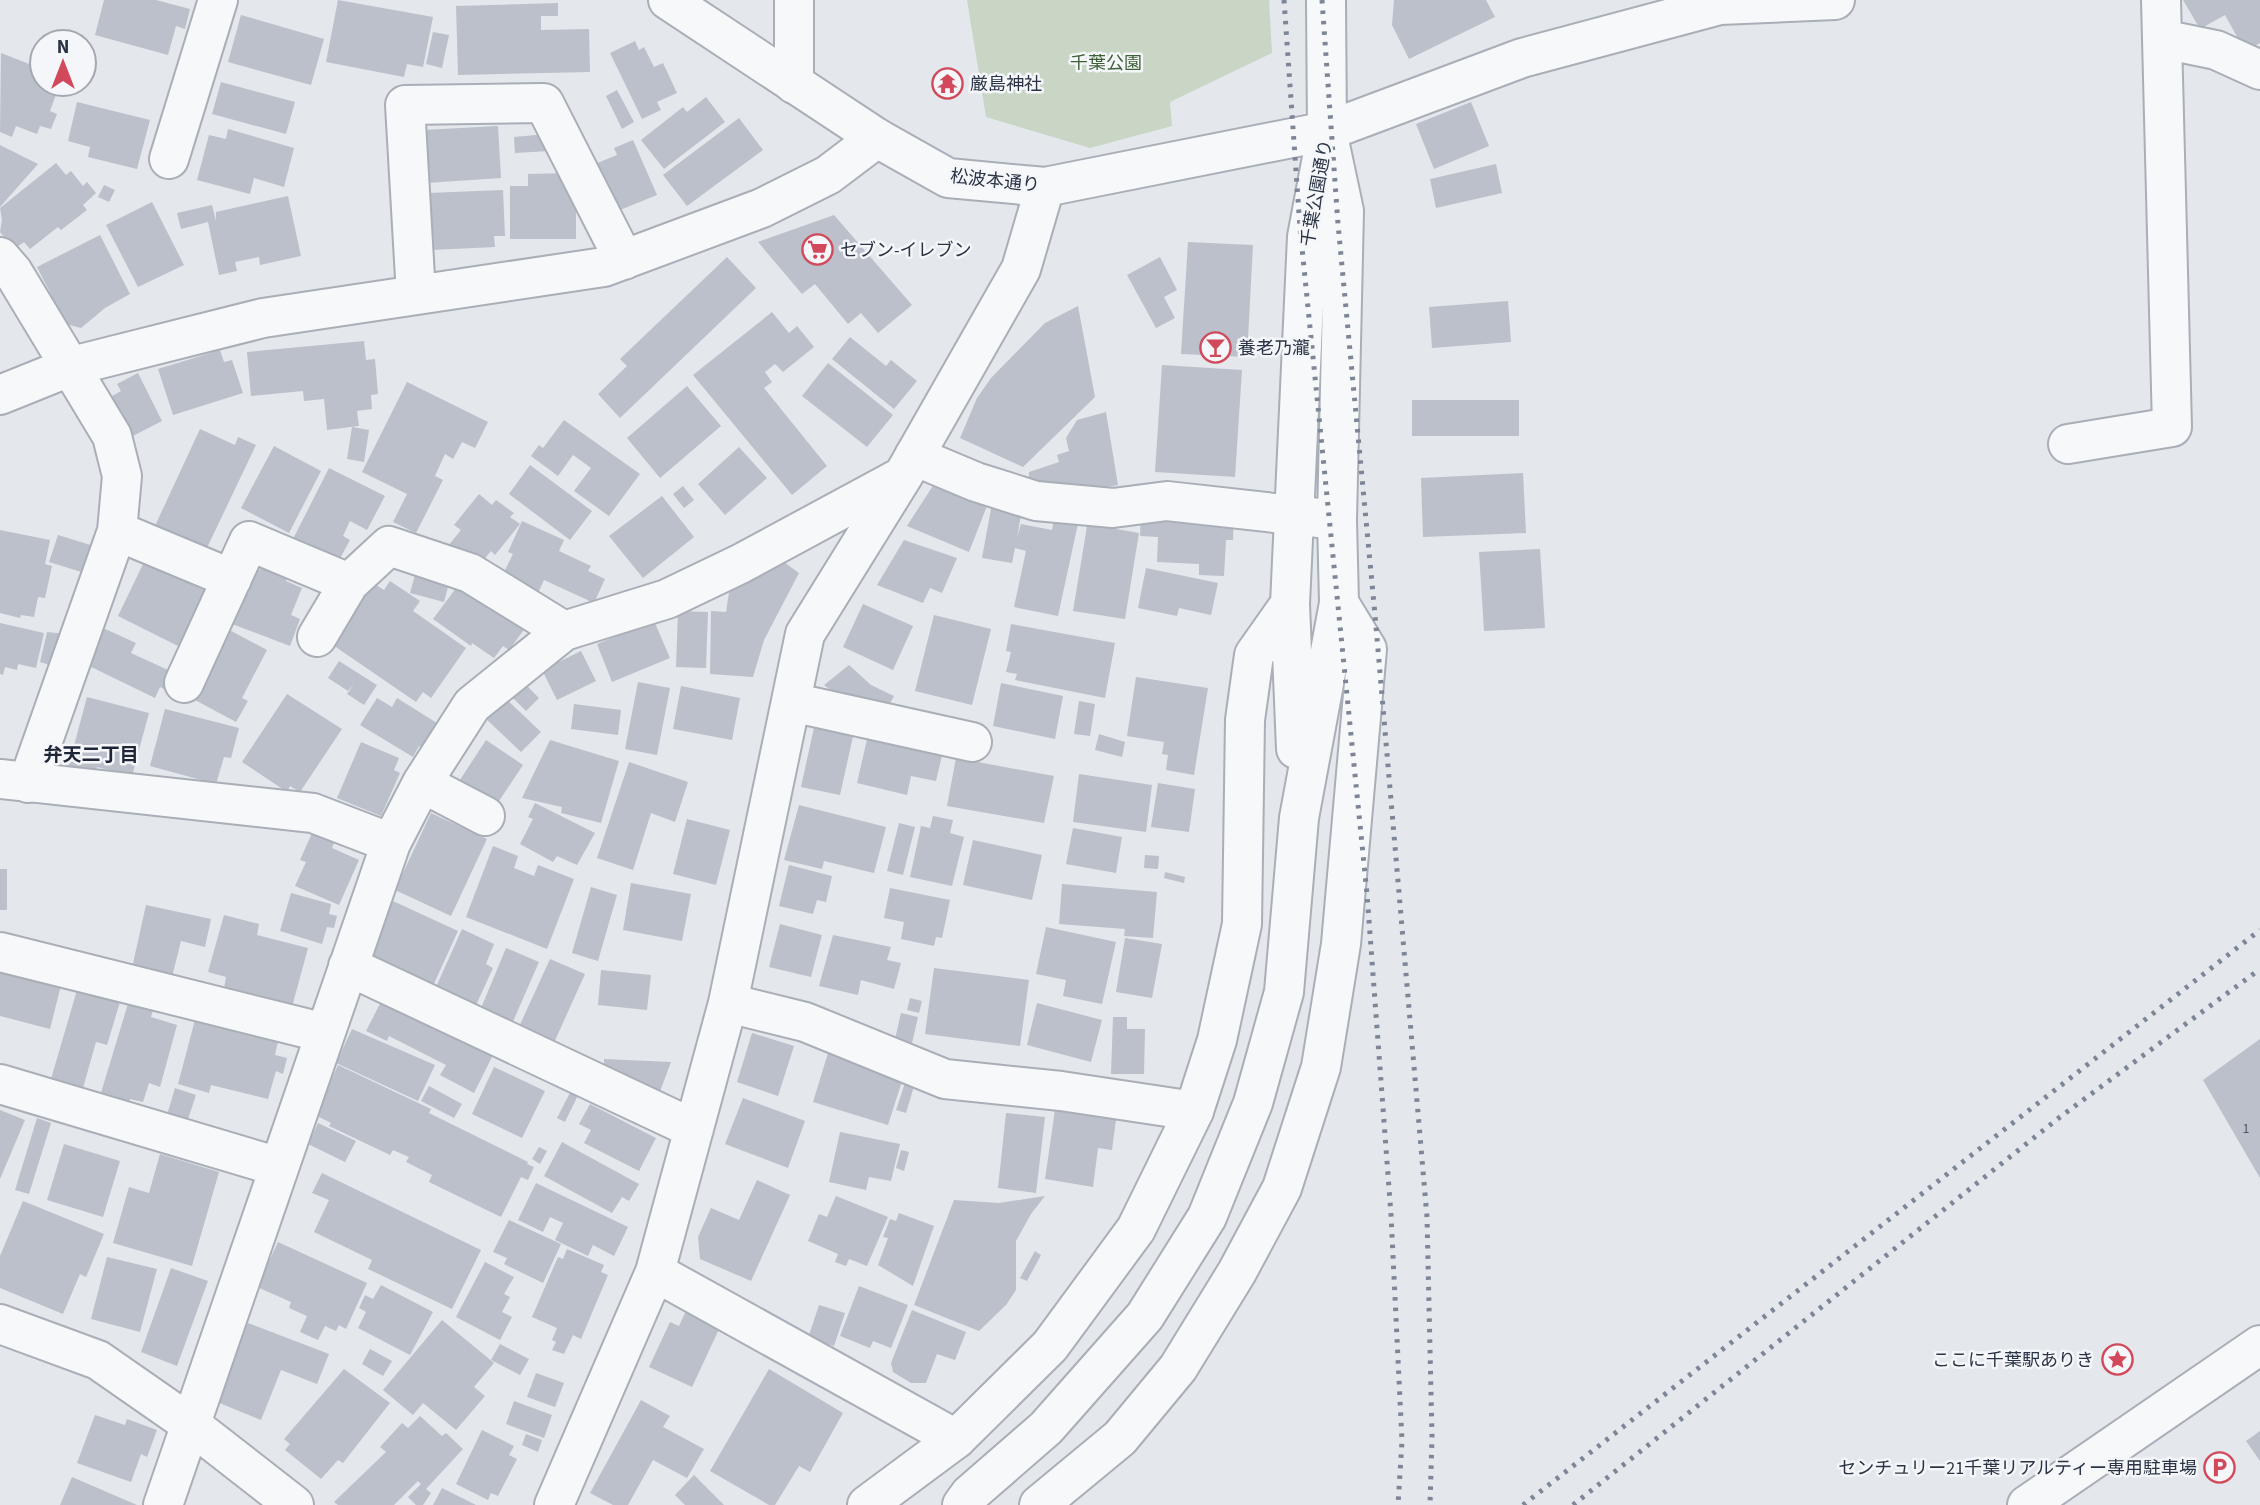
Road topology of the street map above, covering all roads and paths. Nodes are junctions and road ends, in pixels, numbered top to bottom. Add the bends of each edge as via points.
1 (218, 0) edge
2 (668, 0) edge
3 (794, 0) edge
4 (1326, 0) edge
5 (1835, 0) edge
6 (2161, 0) edge
7 (2162, 39) junction
8 (2260, 70) edge
9 (794, 84) junction
10 (1327, 131) junction
11 (877, 138) junction
12 (170, 159) dead end
13 (1045, 187) junction
14 (0, 257) edge
15 (624, 260) junction
16 (416, 295) junction
17 (72, 366) junction
18 (0, 395) edge
19 (2068, 444) dead end
20 (909, 466) junction
21 (1294, 516) junction
22 (1337, 520) junction
23 (117, 531) junction
24 (232, 579) junction
25 (349, 583) junction
26 (1339, 603) junction
27 (1290, 604) junction
28 (564, 631) junction
29 (317, 637) dead end
30 (184, 683) dead end
31 (791, 702) junction
32 (972, 742) dead end
33 (14, 781) edge
34 (422, 783) junction
35 (485, 816) dead end
36 (1299, 818) junction
37 (391, 843) junction
38 (0, 952) edge
39 (348, 966) junction
40 (728, 1003) junction
41 (325, 1033) junction
42 (0, 1084) edge
43 (1194, 1111) junction
44 (694, 1129) junction
45 (279, 1167) junction
46 (655, 1272) junction
47 (0, 1326) edge
48 (2260, 1345) edge
49 (190, 1424) junction
50 (956, 1439) junction
51 (163, 1505) edge
52 (294, 1505) edge
53 (554, 1505) edge
54 (867, 1505) edge
55 (962, 1505) edge
56 (1039, 1505) edge
57 (2027, 1505) edge

1 - 12 street
2 - 9 street, 松波本通り
3 - 9 street
4 - 10 street
5 - 10 street, 松波本通り via 1720,5 1522,58
6 - 7 street
7 - 8 street via 2216,50
7 - 19 street via 2172,427
9 - 11 street, 松波本通り
10 - 13 street, 松波本通り
10 - 21 street, 千葉公園通り via 1307,237
10 - 22 street, 千葉公園通り via 1344,211
11 - 13 street, 松波本通り via 948,178
11 - 15 street via 828,175 762,208
13 - 20 street via 1021,269
14 - 17 street
15 - 16 street via 604,267
15 - 16 street via 544,103 405,105
16 - 17 street via 263,318
17 - 18 street
17 - 23 street via 112,436 122,475
20 - 21 street via 1036,501 1112,508 1167,501
20 - 28 street via 751,557 667,599
20 - 31 street via 805,634
21 - 22 street
21 - 27 street, 千葉公園通り
22 - 26 street, 千葉公園通り
23 - 24 street
23 - 33 street
24 - 25 street via 249,541
24 - 30 street
25 - 28 street via 389,545 470,573
25 - 29 street
26 - 36 street, 千葉公園通り
26 - 56 street via 1367,649 1341,944 1321,1067 1282,1188 1178,1368 1120,1438
27 - 36 street, 千葉公園通り
27 - 43 street via 1254,655 1245,720 1242,924 1217,1040
28 - 34 street via 472,705
31 - 32 street
31 - 40 street
33 - 37 street via 313,813
34 - 35 street
34 - 37 street
36 - 55 street via 1284,992 1253,1103 1207,1217 1145,1316 1046,1428
37 - 39 street
38 - 41 street
39 - 41 street
39 - 44 street
40 - 43 street via 805,1022 945,1079
40 - 44 street
41 - 45 street
42 - 45 street
43 - 50 street via 1136,1229 1050,1346
44 - 46 street
45 - 49 street
46 - 50 street
46 - 53 street
47 - 49 street via 98,1360
48 - 57 street
49 - 51 street
49 - 52 street
50 - 54 street

